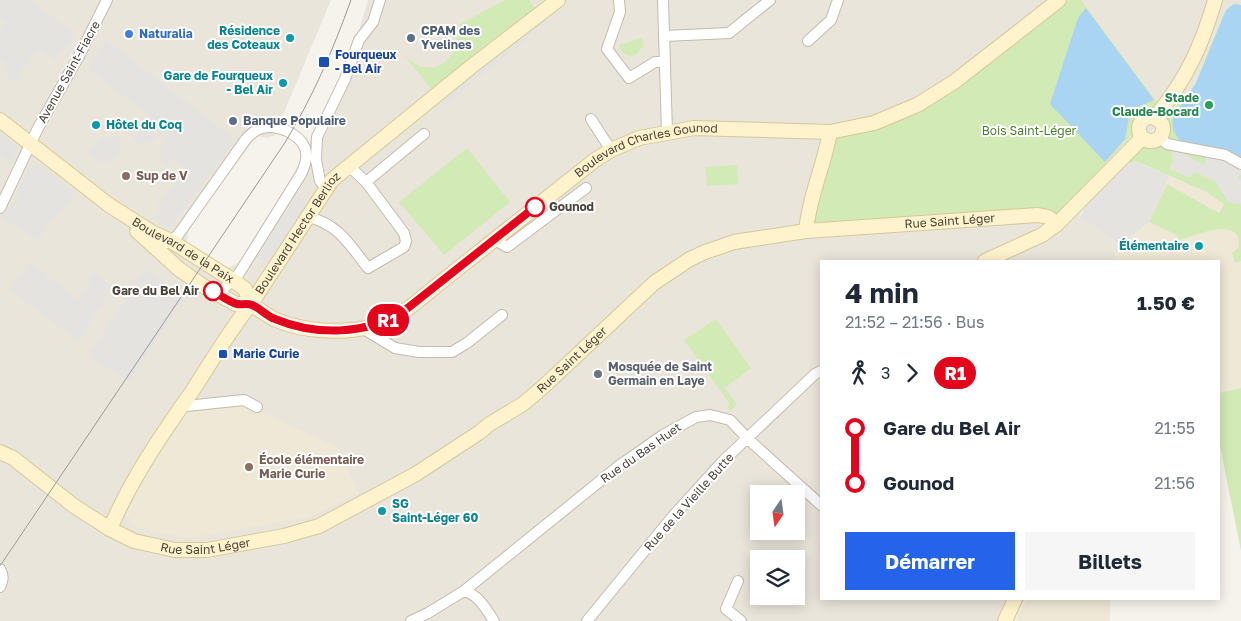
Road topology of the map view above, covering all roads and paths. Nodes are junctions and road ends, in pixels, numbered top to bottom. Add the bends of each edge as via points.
1 (107, 0) edge
2 (380, 0) edge
3 (558, 0) edge
4 (618, 0) edge
5 (663, 0) edge
6 (770, 0) edge
7 (838, 0) edge
8 (1059, 0) edge
9 (1215, 0) edge
10 (664, 36) junction
11 (808, 41) dead end
12 (665, 62) junction
13 (591, 119) dead end
14 (1156, 119) junction
15 (0, 120) edge
16 (667, 132) junction
17 (830, 132) junction
18 (424, 134) dead end
19 (1142, 138) junction
20 (1163, 141) junction
21 (30, 144) junction
22 (612, 150) junction
23 (1241, 164) edge
24 (349, 166) junction
25 (366, 182) junction
26 (586, 188) dead end
27 (327, 189) junction
28 (110, 205) junction
29 (0, 208) edge
30 (308, 217) junction
31 (1057, 224) junction
32 (806, 231) junction
33 (495, 240) junction
34 (171, 241) junction
35 (157, 248) junction
36 (987, 260) edge
37 (234, 281) junction
38 (218, 294) junction
39 (251, 304) junction
40 (502, 315) dead end
41 (362, 328) junction
42 (820, 372) edge
43 (183, 404) junction
44 (257, 407) dead end
45 (748, 439) junction
46 (0, 452) edge
47 (820, 504) edge
48 (110, 529) junction
49 (0, 570) edge
50 (738, 581) dead end
51 (0, 587) edge
52 (464, 591) junction
53 (1014, 600) edge
54 (411, 621) edge
55 (494, 621) edge
56 (587, 621) edge
57 (741, 621) edge
58 (1004, 621) edge

1 - 21 street, Avenue Saint-Fiacre via 80,56
2 - 27 street via 375,18 360,40 317,137 316,160 320,180
3 - 24 street, Boulevard Hector Berlioz
4 - 12 street via 620,12 607,49 629,78 654,62
5 - 10 street
6 - 10 street via 728,34
7 - 11 street via 830,20
8 - 17 street, Boulevard Charles Gounod via 954,82 917,105 874,123
9 - 14 street via 1205,32 1184,78
10 - 12 street
12 - 16 street
13 - 22 street
14 - 19 street via 1149,117 1140,124
14 - 20 street via 1162,127
15 - 21 street, Boulevard de la Paix
16 - 17 street, Boulevard Charles Gounod via 694,128
16 - 22 street, Boulevard Charles Gounod via 639,138
17 - 32 street
18 - 25 street
19 - 20 street
19 - 31 street
20 - 23 street via 1224,155
21 - 28 street, Boulevard de la Paix
21 - 29 street, Avenue Saint-Fiacre
22 - 33 street, Boulevard Charles Gounod
24 - 25 street
24 - 27 street, Boulevard Hector Berlioz via 332,180
25 - 30 street via 404,233 404,247 368,268 338,230
26 - 33 street via 507,247
27 - 30 street, Boulevard Hector Berlioz
28 - 34 street, Boulevard de la Paix
28 - 35 street, Boulevard de la Paix
30 - 39 street, Boulevard Hector Berlioz
31 - 32 street, Rue Saint Léger via 1048,216 1038,216
31 - 36 street via 1042,235
32 - 48 street, Rue Saint Léger via 734,242 690,258 654,283 523,404 416,474 320,526 207,550 175,550 134,541
33 - 41 street, Boulevard Charles Gounod via 404,311 389,320
34 - 35 street
34 - 37 street, Boulevard de la Paix
34 - 37 street via 254,131 272,126 294,136 305,148 305,165
35 - 38 street, Boulevard de la Paix via 179,269
37 - 38 street
37 - 39 street, Boulevard de la Paix via 245,289
38 - 39 street, Boulevard de la Paix via 236,304
39 - 41 street, Boulevard Charles Gounod via 272,318 295,325 326,330
39 - 43 street, Boulevard Hector Berlioz
40 - 41 street via 452,352 395,348
42 - 45 street, Rue de la Vieille Butte
43 - 44 street via 244,400
43 - 48 street, Boulevard Hector Berlioz via 126,495
45 - 47 street, Rue du Bas Huet
45 - 52 street, Rue du Bas Huet via 730,420 720,416 688,420 620,465
45 - 56 street, Rue de la Vieille Butte via 722,462 674,516
46 - 48 street, Rue Saint Léger via 13,458 74,506
49 - 51 street via 3,581
50 - 57 street via 726,609
52 - 54 street, Rue du Bas Huet
52 - 55 street via 478,599
53 - 58 street

